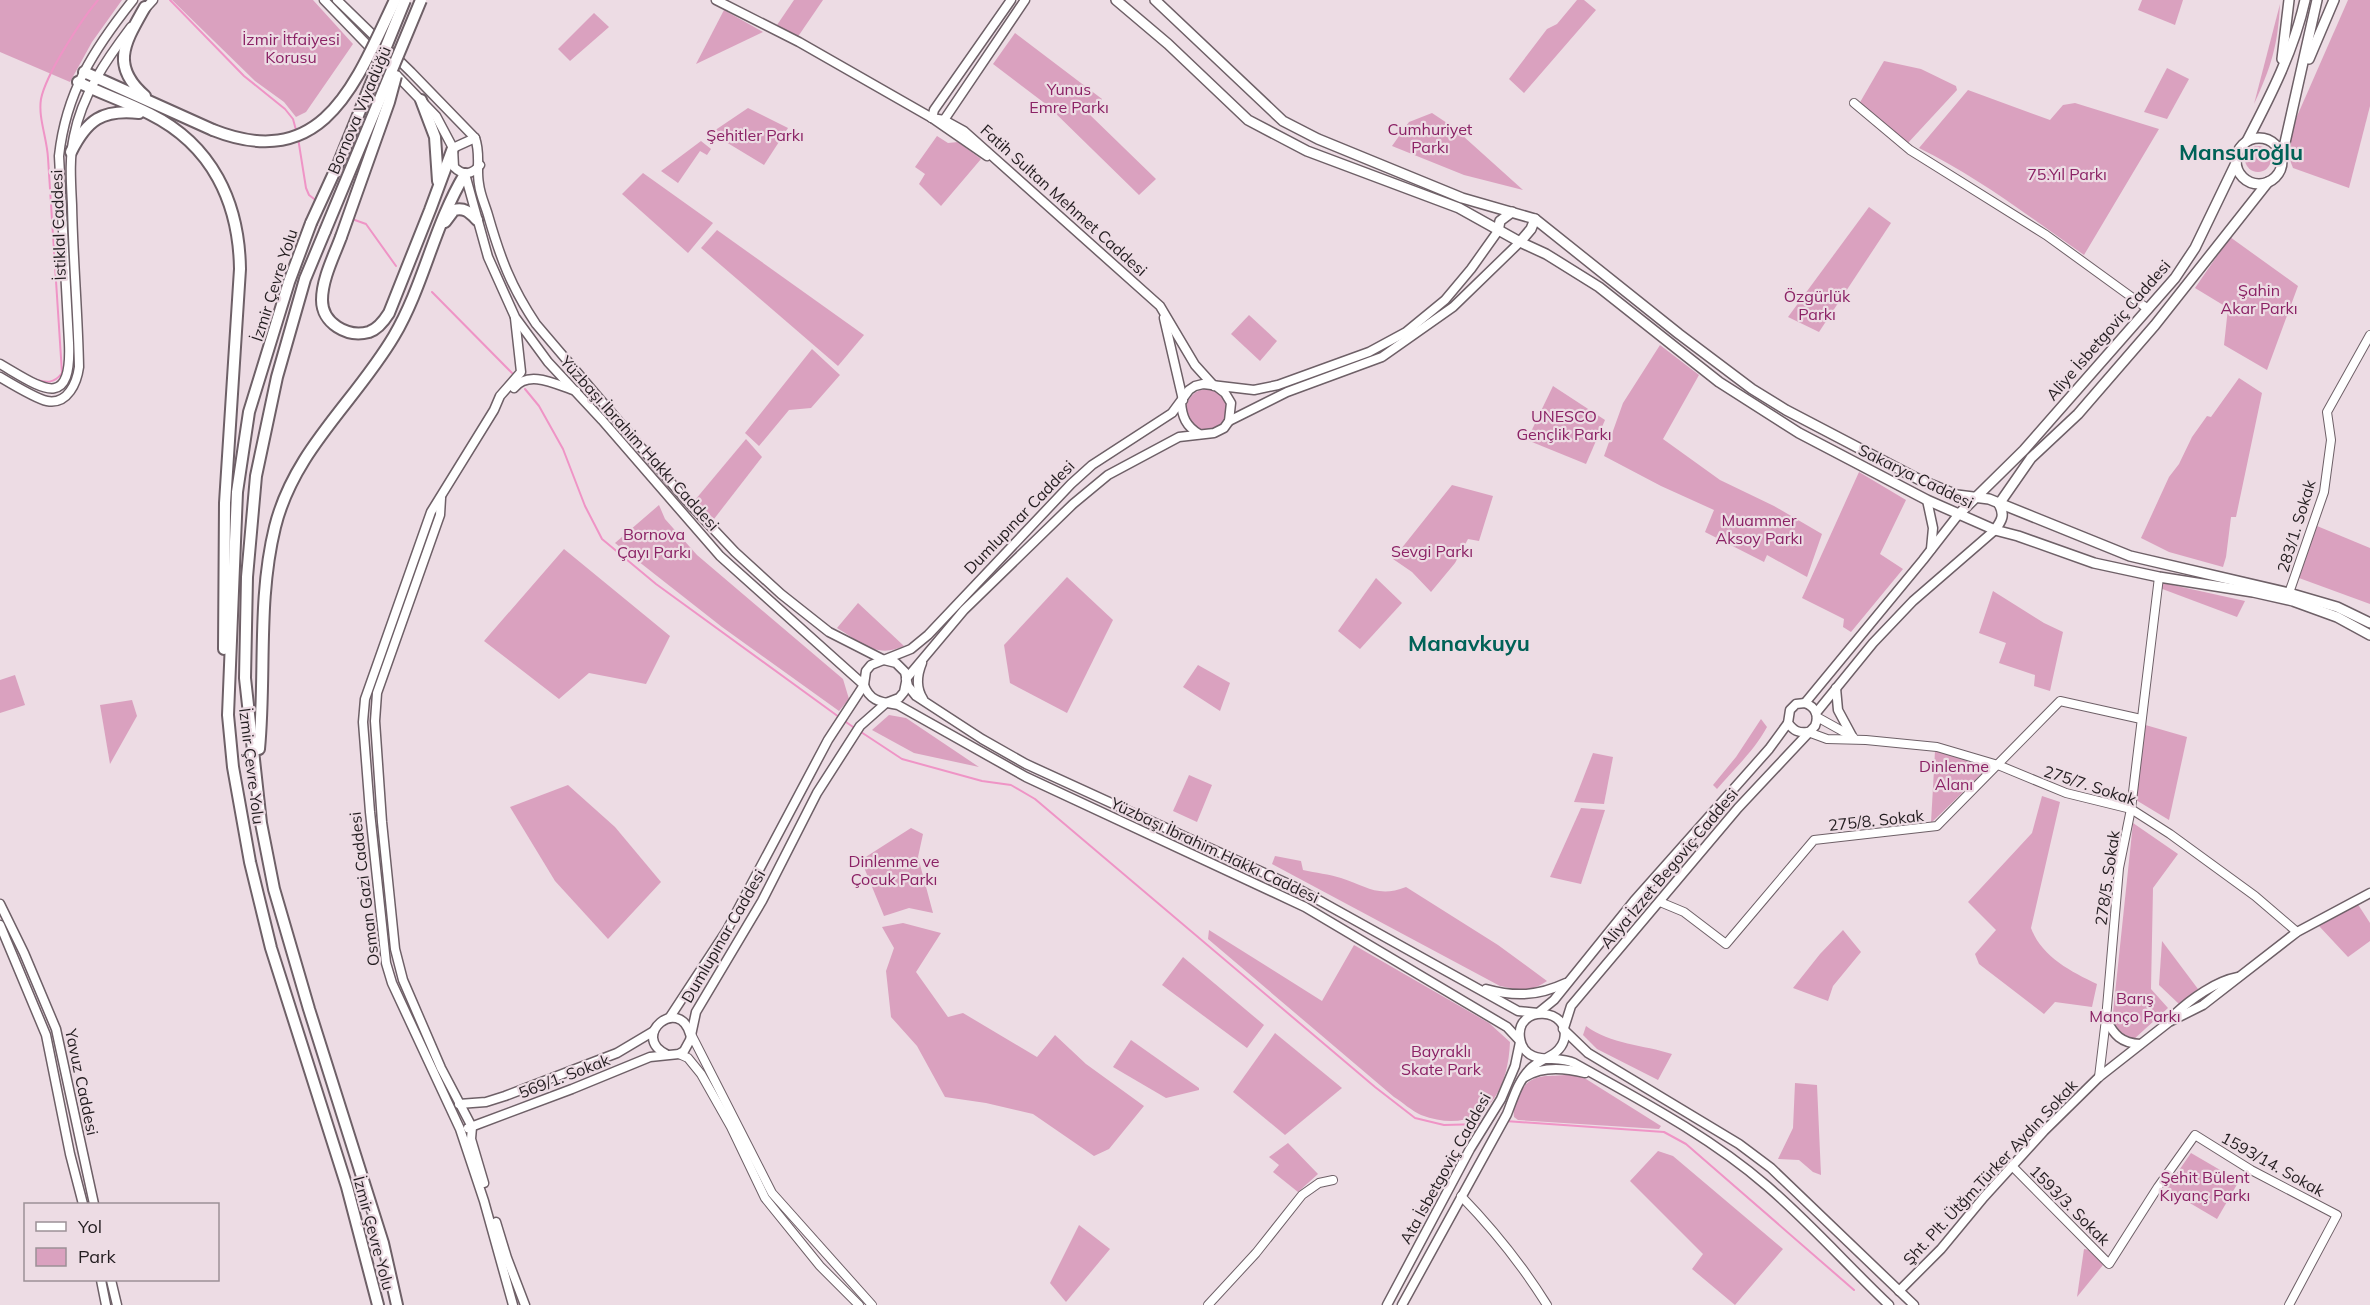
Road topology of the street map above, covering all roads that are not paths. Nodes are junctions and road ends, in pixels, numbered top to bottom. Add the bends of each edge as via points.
1 (133, 0) edge
2 (324, 0) edge
3 (336, 0) edge
4 (395, 0) edge
5 (405, 0) edge
6 (421, 0) edge
7 (716, 0) edge
8 (1011, 0) edge
9 (1025, 0) edge
10 (1116, 0) edge
11 (1155, 0) edge
12 (2289, 0) edge
13 (2305, 0) edge
14 (2317, 0) edge
15 (2334, 0) edge
16 (149, 4) edge
17 (403, 45) junction
18 (2280, 76) junction
19 (81, 77) junction
20 (2301, 78) junction
21 (93, 83) junction
22 (421, 100) junction
23 (152, 102) junction
24 (1854, 103) dead end
25 (151, 114) junction
26 (932, 118) junction
27 (944, 120) junction
28 (475, 138) junction
29 (2247, 141) junction
30 (453, 148) junction
31 (71, 152) junction
32 (2282, 156) junction
33 (998, 161) junction
34 (2236, 163) junction
35 (480, 165) junction
36 (465, 174) junction
37 (2268, 182) junction
38 (439, 188) junction
39 (1512, 212) junction
40 (1535, 219) junction
41 (477, 220) junction
42 (310, 223) joint
43 (325, 231) joint
44 (1498, 231) junction
45 (434, 240) junction
46 (1520, 242) junction
47 (1161, 308) junction
48 (2148, 309) junction
49 (514, 317) junction
50 (2370, 335) edge
51 (0, 364) edge
52 (0, 377) edge
53 (1215, 386) junction
54 (577, 392) junction
55 (1182, 401) junction
56 (494, 410) junction
57 (1229, 421) junction
58 (1199, 434) junction
59 (441, 497) junction
60 (1975, 498) junction
61 (1927, 500) junction
62 (1999, 504) junction
63 (1958, 514) junction
64 (1995, 530) junction
65 (1931, 550) junction
66 (2159, 577) junction
67 (2289, 592) junction
68 (2370, 623) edge
69 (2370, 635) edge
70 (925, 654) junction
71 (884, 660) junction
72 (906, 678) junction
73 (864, 685) junction
74 (1836, 688) junction
75 (924, 700) junction
76 (886, 703) junction
77 (1805, 703) junction
78 (911, 713) junction
79 (228, 715) junction
80 (1817, 715) junction
81 (2141, 719) junction
82 (1788, 723) junction
83 (860, 726) junction
84 (1808, 732) junction
85 (1854, 738) junction
86 (1998, 765) junction
87 (256, 770) junction
88 (2131, 809) junction
89 (2370, 893) edge
90 (1660, 902) junction
91 (0, 904) edge
92 (0, 925) edge
93 (2297, 932) junction
94 (1569, 982) junction
95 (1475, 986) junction
96 (1538, 1013) junction
97 (670, 1017) junction
98 (2106, 1019) junction
99 (1563, 1029) junction
100 (654, 1031) junction
101 (690, 1034) junction
102 (1520, 1041) junction
103 (2141, 1044) junction
104 (666, 1054) junction
105 (679, 1054) junction
106 (1546, 1058) junction
107 (1598, 1076) junction
108 (2099, 1077) junction
109 (1522, 1080) junction
110 (462, 1104) junction
111 (449, 1108) junction
112 (472, 1127) junction
113 (460, 1129) junction
114 (2012, 1166) junction
115 (1333, 1180) dead end
116 (1461, 1196) junction
117 (83, 1203) edge
118 (94, 1203) edge
119 (2109, 1264) joint
120 (101, 1281) edge
121 (111, 1281) edge
122 (1899, 1291) junction
123 (106, 1305) edge
124 (117, 1305) edge
125 (378, 1305) edge
126 (397, 1305) edge
127 (513, 1305) edge
128 (527, 1305) edge
129 (859, 1305) edge
130 (872, 1305) edge
131 (1208, 1305) edge
132 (1387, 1305) edge
133 (1402, 1305) edge
134 (1547, 1305) edge
135 (1889, 1305) edge
136 (1914, 1305) edge
137 (2289, 1305) edge

1 - 19 main road, İstiklal Caddesi via 105,36
2 - 22 main road
3 - 28 main road
4 - 23 highway, bridge via 336,110 326,120 293,137 247,141
5 - 42 highway, Bornova Viyadüğü, bridge
6 - 17 highway, Bornova Viyadüğü, bridge
7 - 26 main road
8 - 26 main road
9 - 27 main road
10 - 44 main road, Sakarya Caddesi via 1248,120 1307,151 1459,208
11 - 39 main road via 1262,103 1299,131 1462,198
12 - 18 main road
13 - 18 main road
14 - 20 main road
15 - 20 main road
16 - 21 main road, İstiklal Caddesi via 112,51
16 - 23 highway via 128,37 124,67 133,84
17 - 38 highway, bridge via 389,102 323,290 325,313 333,324 346,332 370,332 382,323
17 - 43 highway, Bornova Viyadüğü, bridge
18 - 29 main road
19 - 21 highway
19 - 51 main road, İstiklal Caddesi via 66,114 59,156 68,378 57,388 48,389
20 - 32 main road
21 - 23 highway
21 - 25 highway
21 - 31 main road, İstiklal Caddesi
22 - 30 main road via 436,116
22 - 38 highway via 435,137
24 - 48 street via 1910,150 2046,235
25 - 31 highway via 123,111 99,117 84,129
25 - 79 highway via 186,137 209,164 234,212 240,241 225,513
26 - 27 main road
26 - 33 main road
27 - 33 main road, Fatih Sultan Mehmet Caddesi via 964,131
28 - 30 main road
28 - 35 main road
29 - 32 main road via 2266,138
29 - 34 main road via 2238,151
30 - 36 main road via 454,167
30 - 38 highway
31 - 52 main road, İstiklal Caddesi via 77,381 62,398 48,402
32 - 37 main road via 2279,172
33 - 47 main road, Fatih Sultan Mehmet Caddesi
34 - 37 main road via 2246,180
34 - 48 main road, Aliye İsbetgoviç Caddesi via 2195,248
35 - 36 main road
35 - 71 main road, Yüzbaşı İbrahim Hakkı Caddesi via 478,183 507,274 536,324 735,552 829,632
36 - 41 main road, Yüzbaşı İbrahim Hakkı Caddesi
36 - 45 highway
37 - 62 main road, Aliye İsbetgoviç Caddesi via 2155,326 2078,414 2031,459
39 - 40 main road
39 - 44 main road via 1500,221
40 - 46 main road
40 - 60 main road, Sakarya Caddesi via 1752,389 1918,479
41 - 45 highway via 466,210 454,210
41 - 49 main road, Yüzbaşı İbrahim Hakkı Caddesi
42 - 79 highway, İzmir Çevre Yolu via 249,412 237,492
43 - 87 highway, İzmir Çevre Yolu via 305,279 277,377 256,476 247,577 245,678
44 - 46 main road, Sakarya Caddesi
44 - 53 main road via 1444,300 1406,332 1369,352 1278,385 1254,390
45 - 87 highway via 395,334 316,440 282,502 266,574
46 - 57 main road via 1453,307 1382,357 1287,392
46 - 61 main road, Sakarya Caddesi via 1599,287 1719,382 1799,433
47 - 53 main road, Fatih Sultan Mehmet Caddesi via 1195,365
47 - 55 main road
48 - 60 main road, Aliye İsbetgoviç Caddesi via 2024,450
49 - 54 main road, Yüzbaşı İbrahim Hakkı Caddesi
49 - 56 main road, Osman Gazi Caddesi via 521,372 500,396
50 - 67 street, 283/1. Sokak via 2326,412 2331,440 2324,492
53 - 55 main road via 1196,386
53 - 57 main road via 1231,403
54 - 56 main road, Osman Gazi Caddesi via 525,379
54 - 73 main road, Yüzbaşı İbrahim Hakkı Caddesi via 720,556
55 - 58 main road via 1184,420
55 - 71 main road, Dumlupınar Caddesi via 1172,413 1092,465 1046,508 928,636
56 - 59 main road, Osman Gazi Caddesi
57 - 58 main road via 1214,433
58 - 70 main road, Dumlupınar Caddesi via 1179,437 1108,475 964,610
59 - 110 main road, Osman Gazi Caddesi via 440,515 377,693 375,721 395,950 403,980 441,1068
59 - 111 main road, Osman Gazi Caddesi via 431,512 365,699 363,722 386,963
60 - 62 main road, Sakarya Caddesi
60 - 63 main road, Aliye İsbetgoviç Caddesi
61 - 63 main road, Sakarya Caddesi
61 - 65 main road via 1933,528
62 - 64 main road via 2002,519
62 - 67 main road, Sakarya Caddesi via 2130,555
63 - 64 main road, Sakarya Caddesi
63 - 65 main road, Aliya İzzet Begoviç Caddesi
64 - 66 main road, Sakarya Caddesi via 2094,563
64 - 74 main road, Aliya İzzet Begoviç Caddesi via 1918,595
65 - 77 main road, Aliya İzzet Begoviç Caddesi
66 - 69 main road, Sakarya Caddesi via 2293,601 2337,617
66 - 81 street, 278/5. Sokak
67 - 68 main road, Sakarya Caddesi via 2337,607
70 - 72 main road, Dumlupınar Caddesi
70 - 75 main road, Dumlupınar Caddesi via 918,678
71 - 72 main road, Yüzbaşı İbrahim Hakkı Caddesi via 896,663
71 - 73 main road via 866,671
72 - 75 main road, Yüzbaşı İbrahim Hakkı Caddesi via 912,691
72 - 76 main road via 904,692
73 - 76 main road, Yüzbaşı İbrahim Hakkı Caddesi via 874,700
73 - 97 main road, Dumlupınar Caddesi via 832,733 727,930
74 - 80 main road, Aliya İzzet Begoviç Caddesi
74 - 85 main road via 1838,710
75 - 95 main road, Yüzbaşı İbrahim Hakkı Caddesi via 1026,764 1295,887
76 - 78 main road, Yüzbaşı İbrahim Hakkı Caddesi
76 - 83 main road, Dumlupınar Caddesi
77 - 80 main road
77 - 82 main road, Aliya İzzet Begoviç Caddesi via 1792,707
78 - 83 main road, Dumlupınar Caddesi via 886,709
78 - 102 main road, Yüzbaşı İbrahim Hakkı Caddesi via 1026,777 1305,907 1507,1027
79 - 125 highway, İzmir Çevre Yolu via 250,862 269,938 347,1187
80 - 84 main road, Aliya İzzet Begoviç Caddesi via 1815,726
80 - 85 street
81 - 86 street, 275/8. Sokak via 2060,701
81 - 88 street, 278/5. Sokak
82 - 84 main road via 1793,729
82 - 94 main road, Aliya İzzet Begoviç Caddesi
83 - 101 main road, Dumlupınar Caddesi via 817,793 762,901 696,1012
84 - 85 street, 275/7. Sokak via 1827,739
84 - 90 main road, Aliya İzzet Begoviç Caddesi
85 - 86 street, 275/7. Sokak via 1937,747
86 - 88 street, 275/7. Sokak via 2066,793
86 - 90 street, 275/8. Sokak via 1937,826 1814,840 1726,944 1684,912
87 - 126 highway, İzmir Çevre Yolu via 261,823 280,912 383,1242
88 - 93 street, 275/7. Sokak via 2255,896
88 - 98 street, 278/5. Sokak via 2119,868
89 - 93 main road
90 - 99 main road, Aliya İzzet Begoviç Caddesi via 1571,1006
91 - 118 main road, Yavuz Caddesi via 57,1031
92 - 117 main road, Yavuz Caddesi via 46,1035
93 - 103 main road, Şht. Plt. Ütğm.Türker Aydın Sokak via 2242,976 2227,979 2203,993
94 - 95 main road via 1526,995
94 - 96 main road, Aliya İzzet Begoviç Caddesi
95 - 96 main road, Yüzbaşı İbrahim Hakkı Caddesi via 1518,1011
96 - 99 main road via 1556,1018
96 - 102 main road via 1525,1020
97 - 100 main road
97 - 101 main road via 681,1020
98 - 103 main road via 2123,1042
98 - 108 street, 278/5. Sokak
99 - 106 main road via 1563,1044
99 - 122 main road via 1588,1053 1739,1144 1771,1168
100 - 104 main road via 657,1047
100 - 110 main road, 569/1. Sokak via 617,1053 505,1096
101 - 105 main road via 688,1046
101 - 130 street via 772,1193
102 - 106 main road via 1533,1056
102 - 132 main road, Ata İsbetgoviç Caddesi via 1515,1066 1501,1099
103 - 108 main road, Şht. Plt. Ütğm.Türker Aydın Sokak
104 - 105 main road
104 - 112 main road, 569/1. Sokak
105 - 129 street via 701,1074 765,1198 820,1266
106 - 107 main road via 1567,1060
106 - 109 main road, Ata İsbetgoviç Caddesi
107 - 109 main road via 1563,1069 1533,1073
107 - 135 main road via 1727,1155 1767,1186
108 - 114 main road, Şht. Plt. Ütğm.Türker Aydın Sokak
109 - 116 main road, Ata İsbetgoviç Caddesi
110 - 111 main road, 569/1. Sokak
110 - 112 main road, Osman Gazi Caddesi
111 - 113 main road, Osman Gazi Caddesi
112 - 113 main road, 569/1. Sokak
112 - 128 main road, Osman Gazi Caddesi via 471,1138 507,1258
113 - 127 main road, Osman Gazi Caddesi
114 - 119 street, 1593/3. Sokak
114 - 122 main road, Şht. Plt. Ütğm.Türker Aydın Sokak
115 - 131 street via 1319,1183 1302,1195
116 - 133 main road, Ata İsbetgoviç Caddesi
116 - 134 street via 1490,1225
119 - 137 street, 1593/14. Sokak via 2195,1136 2337,1215
120 - 123 main road
121 - 124 main road
122 - 136 main road

